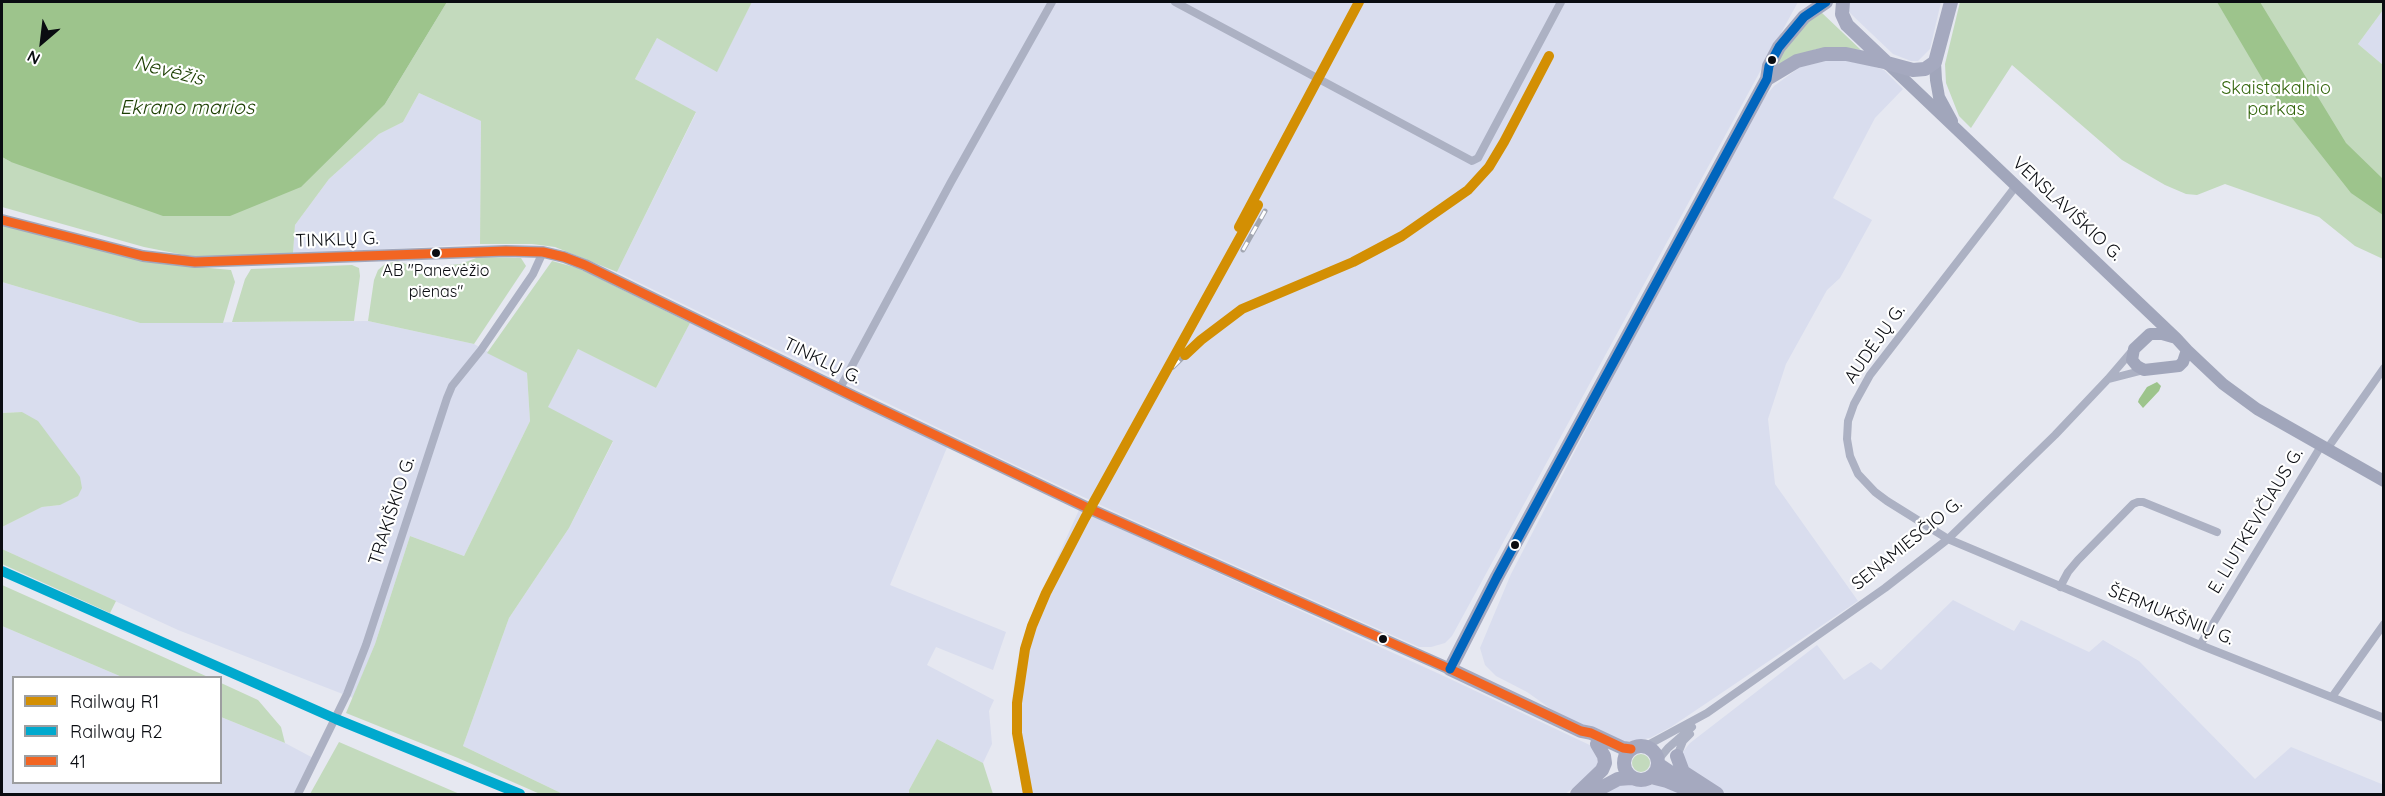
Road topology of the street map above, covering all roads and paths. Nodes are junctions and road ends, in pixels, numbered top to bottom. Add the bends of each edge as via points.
1 (1052, 2) edge
2 (1175, 2) edge
3 (1562, 2) edge
4 (1826, 2) edge
5 (1843, 2) edge
6 (1951, 2) edge
7 (1935, 62) junction
8 (1887, 63) junction
9 (1767, 79) junction
10 (1957, 130) junction
11 (2016, 186) junction
12 (2, 220) edge
13 (543, 252) junction
14 (2152, 315) junction
15 (2150, 334) junction
16 (2175, 338) junction
17 (2134, 349) junction
18 (2187, 350) junction
19 (2178, 366) junction
20 (2204, 368) junction
21 (2384, 368) edge
22 (2144, 370) junction
23 (2108, 380) junction
24 (839, 390) junction
25 (2324, 448) junction
26 (2384, 481) edge
27 (2217, 532) dead end
28 (1948, 539) junction
29 (2060, 587) junction
30 (2384, 624) edge
31 (2200, 645) junction
32 (1450, 669) junction
33 (2332, 697) junction
34 (1707, 713) junction
35 (2384, 718) edge
36 (1700, 721) junction
37 (1581, 731) junction
38 (1597, 744) junction
39 (1646, 747) junction
40 (1677, 756) joint
41 (1626, 757) junction
42 (1658, 762) junction
43 (1651, 777) junction
44 (1631, 778) junction
45 (298, 795) edge
46 (1577, 795) edge
47 (1590, 795) edge
48 (1698, 795) edge
49 (1703, 795) edge
50 (1717, 795) edge

1 - 24 street
2 - 3 street via 1472,161 1478,158
4 - 9 main road via 1788,34 1768,66
5 - 8 main road via 1842,14 1847,25
6 - 7 main road
7 - 8 main road via 1925,69 1913,70
7 - 10 main road, VENSLAVIŠKIO G. via 1940,97
8 - 9 main road via 1846,54 1825,54 1797,61
8 - 10 main road, VENSLAVIŠKIO G.
9 - 32 main road
10 - 11 main road, VENSLAVIŠKIO G.
11 - 14 main road, VENSLAVIŠKIO G.
11 - 28 street, AUDĖJŲ G. via 1870,375 1848,421 1850,456 1867,485
12 - 13 main road, TINKLŲ G. via 143,256 195,262
13 - 24 main road, TINKLŲ G. via 585,265
13 - 45 street, TRAKIŠKIO G. via 533,274 452,386 348,694
14 - 15 main road
14 - 16 main road, VENSLAVIŠKIO G.
15 - 16 main road
15 - 17 main road
16 - 18 main road
17 - 22 main road via 2134,364
17 - 23 street, SENAMIESČIO G.
18 - 19 main road
18 - 20 main road
19 - 20 main road
19 - 22 main road
20 - 25 main road via 2257,409
21 - 25 street, E. LIUTKEVIČIAUS G.
22 - 23 street, SENAMIESČIO G.
23 - 28 street, SENAMIESČIO G.
24 - 32 main road, TINKLŲ G. via 1090,509
25 - 26 main road
25 - 31 street, E. LIUTKEVIČIAUS G.
27 - 29 street via 2138,502 2078,560
28 - 29 street, ŠERMUKŠNIŲ G.
28 - 34 street, SENAMIESČIO G.
29 - 31 street, ŠERMUKŠNIŲ G.
30 - 33 street
31 - 33 street, ŠERMUKŠNIŲ G.
32 - 37 main road, TINKLŲ G.
33 - 35 street, ŠERMUKŠNIŲ G.
34 - 36 street, SENAMIESČIO G.
34 - 39 street, SENAMIESČIO G.
36 - 40 street, SENAMIESČIO G. via 1683,741
36 - 42 street, SENAMIESČIO G. via 1668,748
37 - 38 main road, TINKLŲ G.
37 - 41 main road, TINKLŲ G. via 1623,748
38 - 41 main road, TINKLŲ G.
38 - 46 main road, TINKLŲ G. via 1605,763
39 - 41 main road, SENAMIESČIO G.
39 - 42 main road via 1654,752
40 - 50 main road via 1683,772
41 - 44 main road via 1625,772
41 - 46 main road
42 - 43 main road, SENAMIESČIO G.
42 - 49 main road
43 - 44 main road via 1641,781
43 - 48 main road
44 - 47 main road via 1618,779

